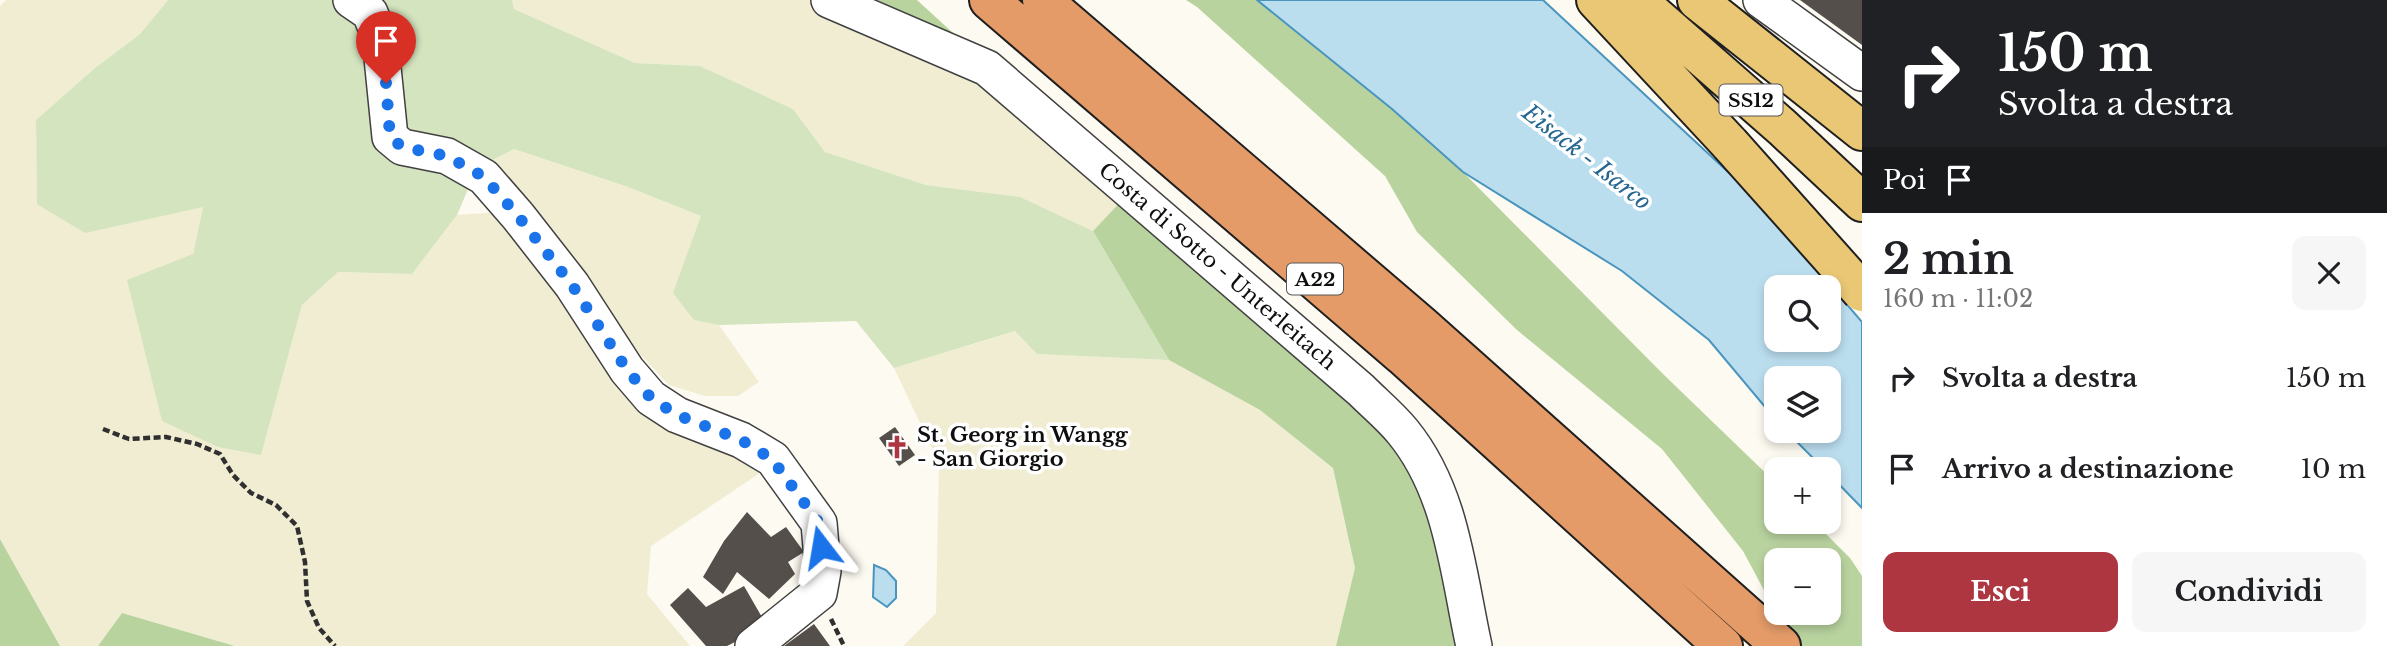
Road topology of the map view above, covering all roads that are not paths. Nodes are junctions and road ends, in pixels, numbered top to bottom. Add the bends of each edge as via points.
1 (351, 0) edge
2 (829, 0) edge
3 (989, 0) edge
4 (1042, 0) edge
5 (1596, 0) edge
6 (1637, 0) edge
7 (1697, 0) edge
8 (1761, 0) edge
9 (1862, 73) edge
10 (1862, 131) edge
11 (1862, 202) edge
12 (1862, 292) edge
13 (753, 646) edge
14 (1474, 646) edge
15 (1723, 646) edge
16 (1781, 646) edge

1 - 13 street via 370,13 380,38 390,137 402,147 447,156 484,177 572,285 627,370 651,398 772,459 819,523 823,571 819,593
2 - 14 street, Costa di Sotto - Unterleitach via 987,68 1404,432 1445,508
3 - 15 highway, A22 via 1403,356
4 - 16 highway, A22 via 1422,326
5 - 12 main road, bridge
6 - 11 main road, SS12
7 - 10 main road
8 - 9 street

